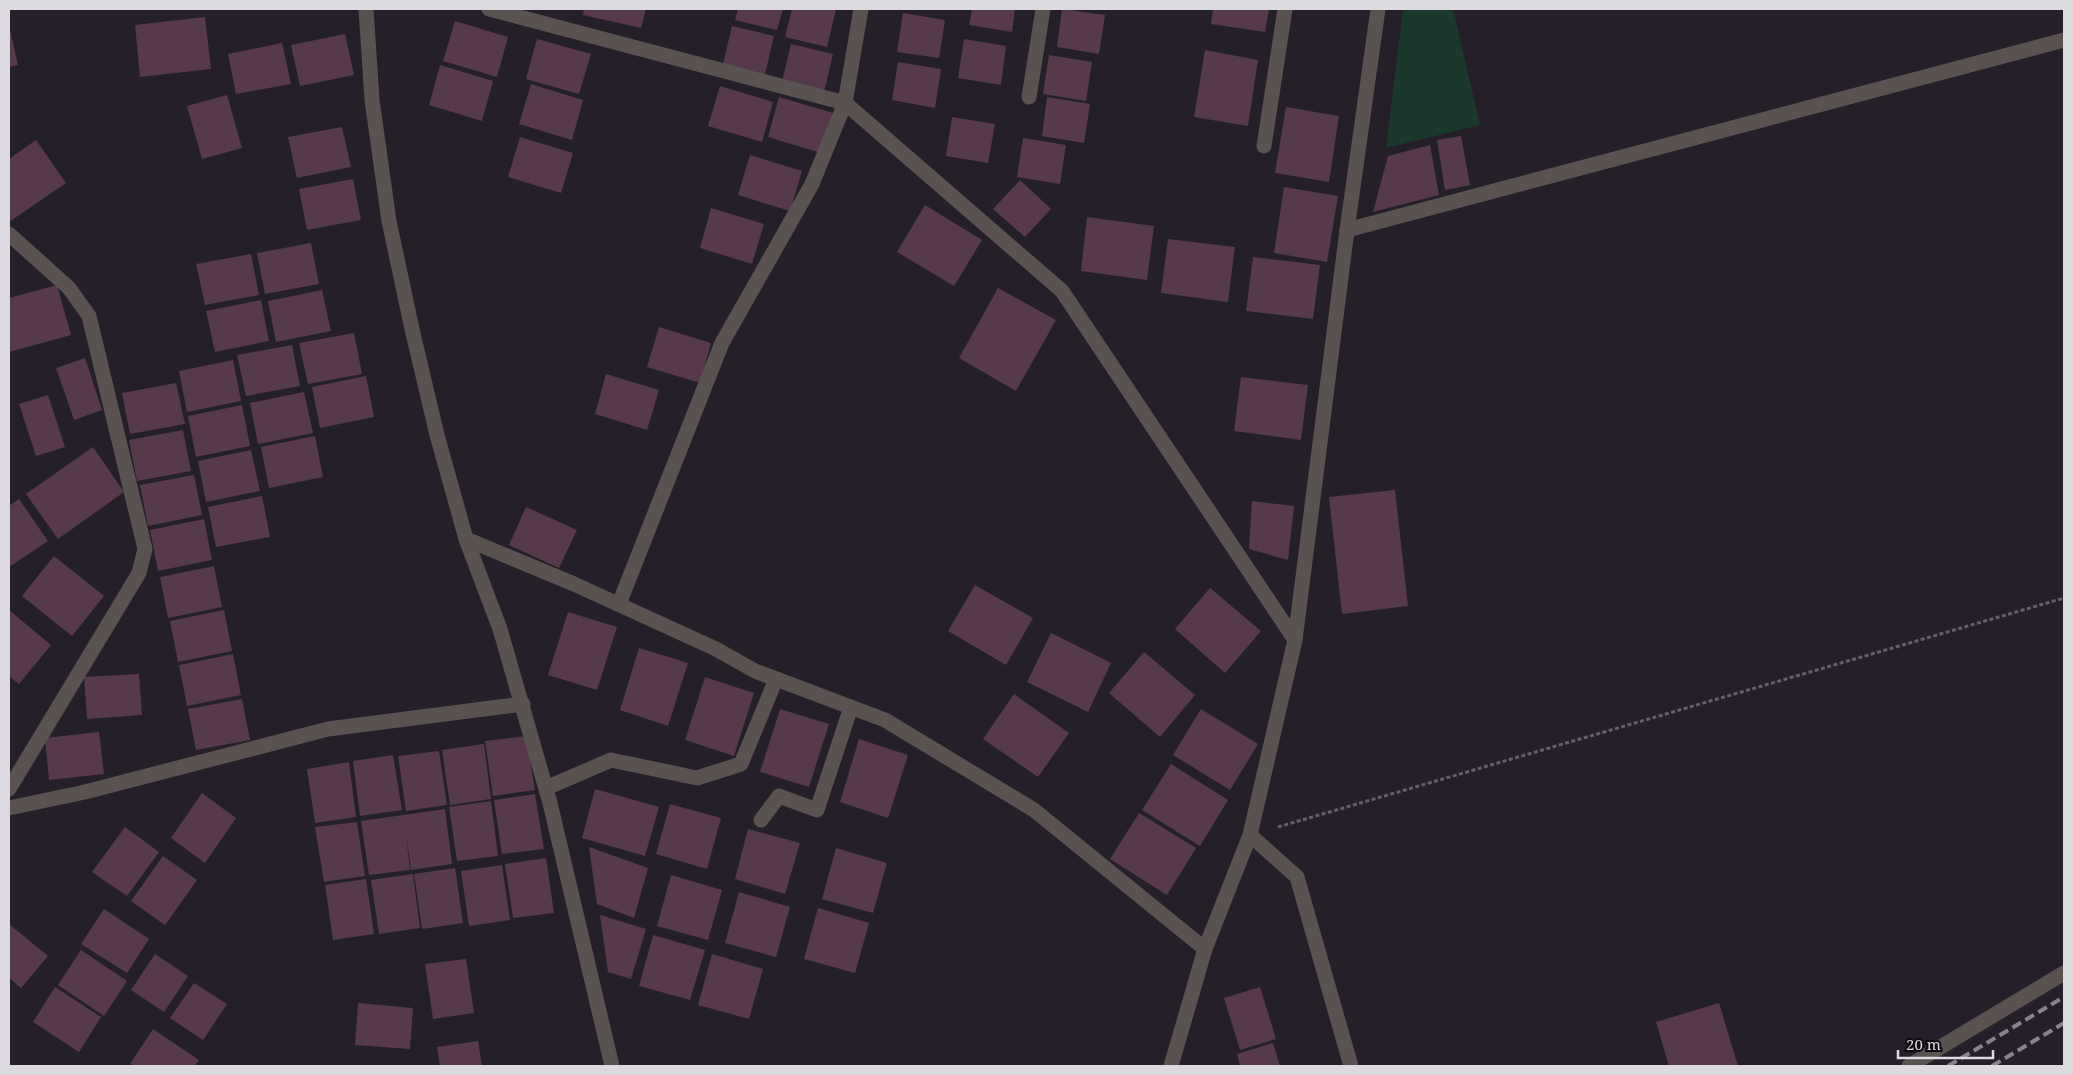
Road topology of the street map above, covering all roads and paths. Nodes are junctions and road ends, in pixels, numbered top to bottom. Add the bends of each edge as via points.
1 (366, 9) edge
2 (489, 9) edge
3 (861, 9) edge
4 (1043, 9) edge
5 (1285, 9) edge
6 (1378, 9) edge
7 (2064, 40) edge
8 (1029, 97) dead end
9 (845, 103) junction
10 (1264, 146) dead end
11 (1347, 230) junction
12 (9, 234) edge
13 (466, 539) junction
14 (2064, 598) edge
15 (619, 604) junction
16 (1294, 640) junction
17 (776, 679) junction
18 (523, 704) junction
19 (851, 707) junction
20 (546, 788) junction
21 (9, 789) edge
22 (9, 808) edge
23 (761, 820) dead end
24 (1250, 835) junction
25 (1205, 950) junction
26 (2064, 973) edge
27 (612, 1066) edge
28 (1171, 1066) edge
29 (1351, 1066) edge
30 (1909, 1066) edge

1 - 13 street via 372,100 389,221 437,435
2 - 9 street
3 - 9 street
4 - 8 street
5 - 10 street
6 - 11 street
7 - 11 street
9 - 15 street via 812,184 722,343
9 - 16 street via 1062,291
11 - 16 street
12 - 21 street via 69,288 89,316 145,549 138,573
13 - 15 street
13 - 18 street via 500,629
14 - 24 path
15 - 17 street
16 - 24 street
17 - 19 street
17 - 20 street via 741,764 698,778 611,760
18 - 20 street
18 - 22 street via 328,729 85,792
19 - 23 street via 817,810 779,796
19 - 25 street via 885,720 1034,810
20 - 27 street
24 - 25 street
24 - 29 street via 1297,877
25 - 28 street
26 - 30 street

